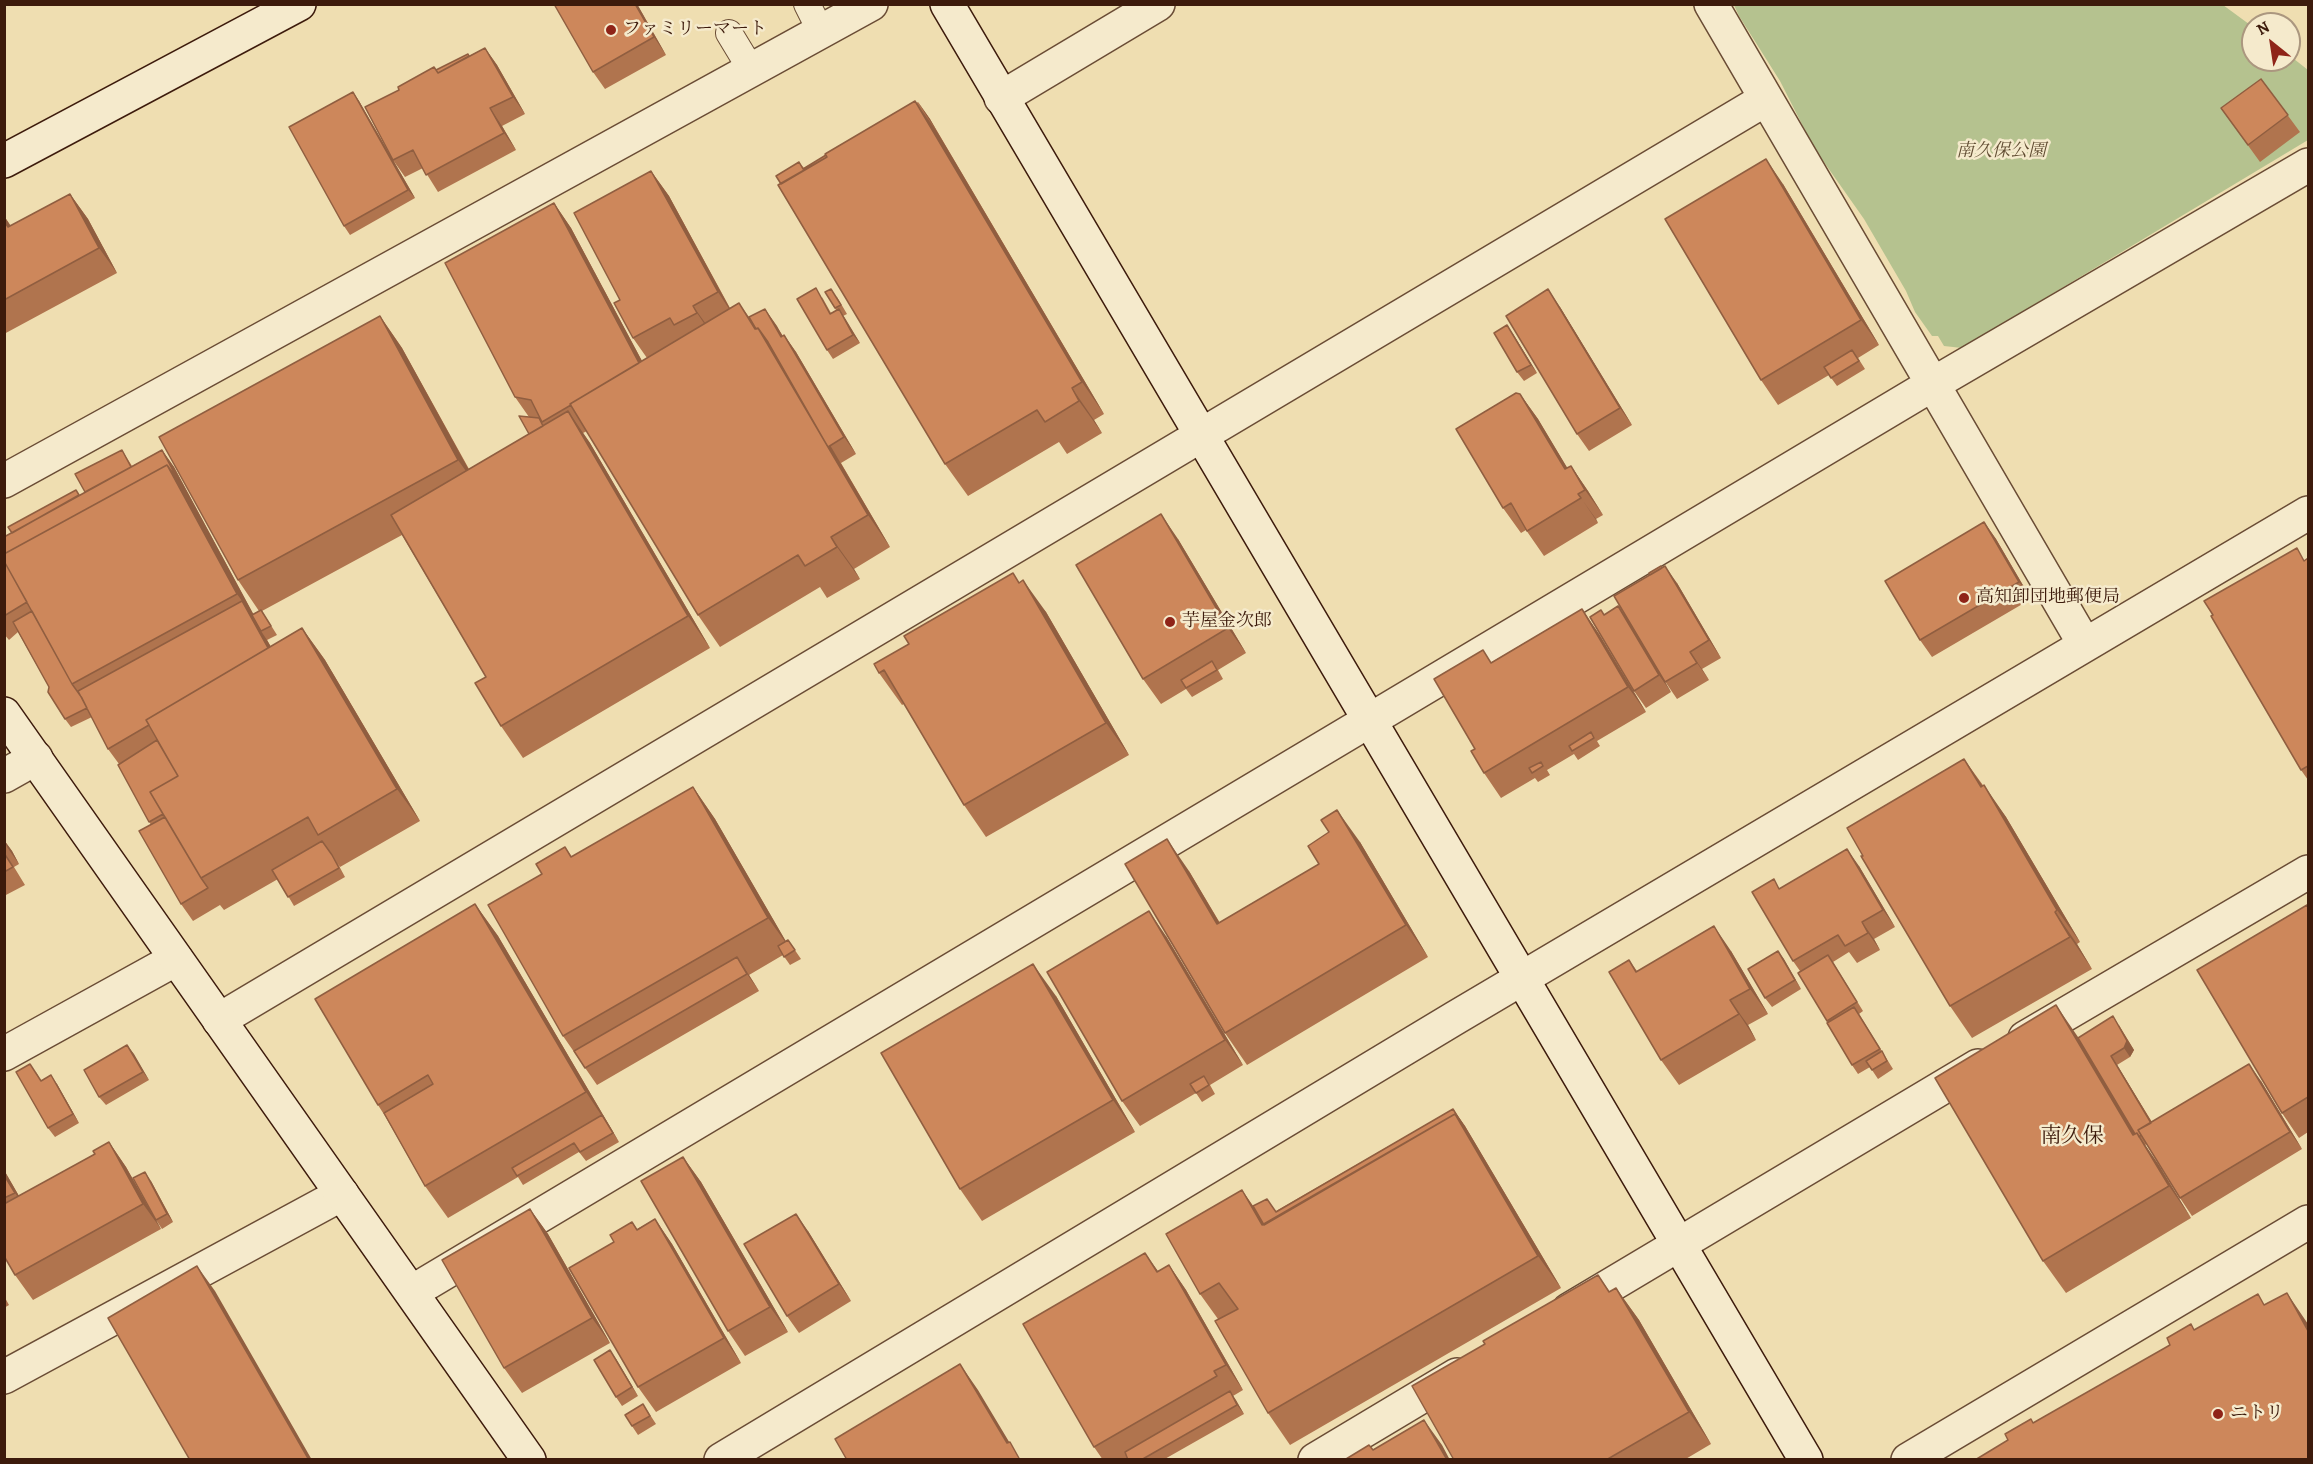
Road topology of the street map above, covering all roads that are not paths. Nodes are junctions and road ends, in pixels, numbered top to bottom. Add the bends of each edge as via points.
1 (299, 4) edge
2 (871, 4) edge
3 (947, 4) edge
4 (1158, 4) edge
5 (1711, 4) edge
6 (814, 18) edge
7 (729, 33) dead end
8 (752, 71) junction
9 (1001, 98) junction
10 (1766, 99) junction
11 (4, 161) edge
12 (2308, 165) edge
13 (1932, 384) junction
14 (1201, 435) junction
15 (4, 481) edge
16 (2308, 513) edge
17 (2085, 645) junction
18 (4, 714) edge
19 (1369, 720) junction
20 (36, 758) junction
21 (4, 776) edge
22 (2308, 872) edge
23 (176, 959) junction
24 (1522, 979) junction
25 (219, 1020) junction
26 (4, 1054) edge
27 (342, 1194) junction
28 (2308, 1222) edge
29 (1678, 1244) junction
30 (412, 1292) junction
31 (1538, 1328) edge
32 (1488, 1358) edge
33 (4, 1377) edge
34 (529, 1460) edge
35 (721, 1460) edge
36 (1315, 1460) edge
37 (1806, 1460) edge
38 (1908, 1460) edge

1 - 11 street
2 - 6 street
3 - 9 street
4 - 9 street
5 - 10 street
6 - 8 street
7 - 8 lane
8 - 15 street
9 - 14 street
10 - 13 street
10 - 14 street
12 - 13 street
13 - 17 street
13 - 19 street
14 - 19 street
14 - 25 street
16 - 17 street
17 - 24 street
18 - 20 street
19 - 24 street
19 - 30 street
20 - 21 street
20 - 23 street
22 - 29 street
23 - 25 street
23 - 26 street
24 - 29 street
24 - 35 street
25 - 27 street
27 - 30 street
27 - 33 street
28 - 38 street
29 - 31 street
29 - 37 street
30 - 34 street
32 - 36 street

